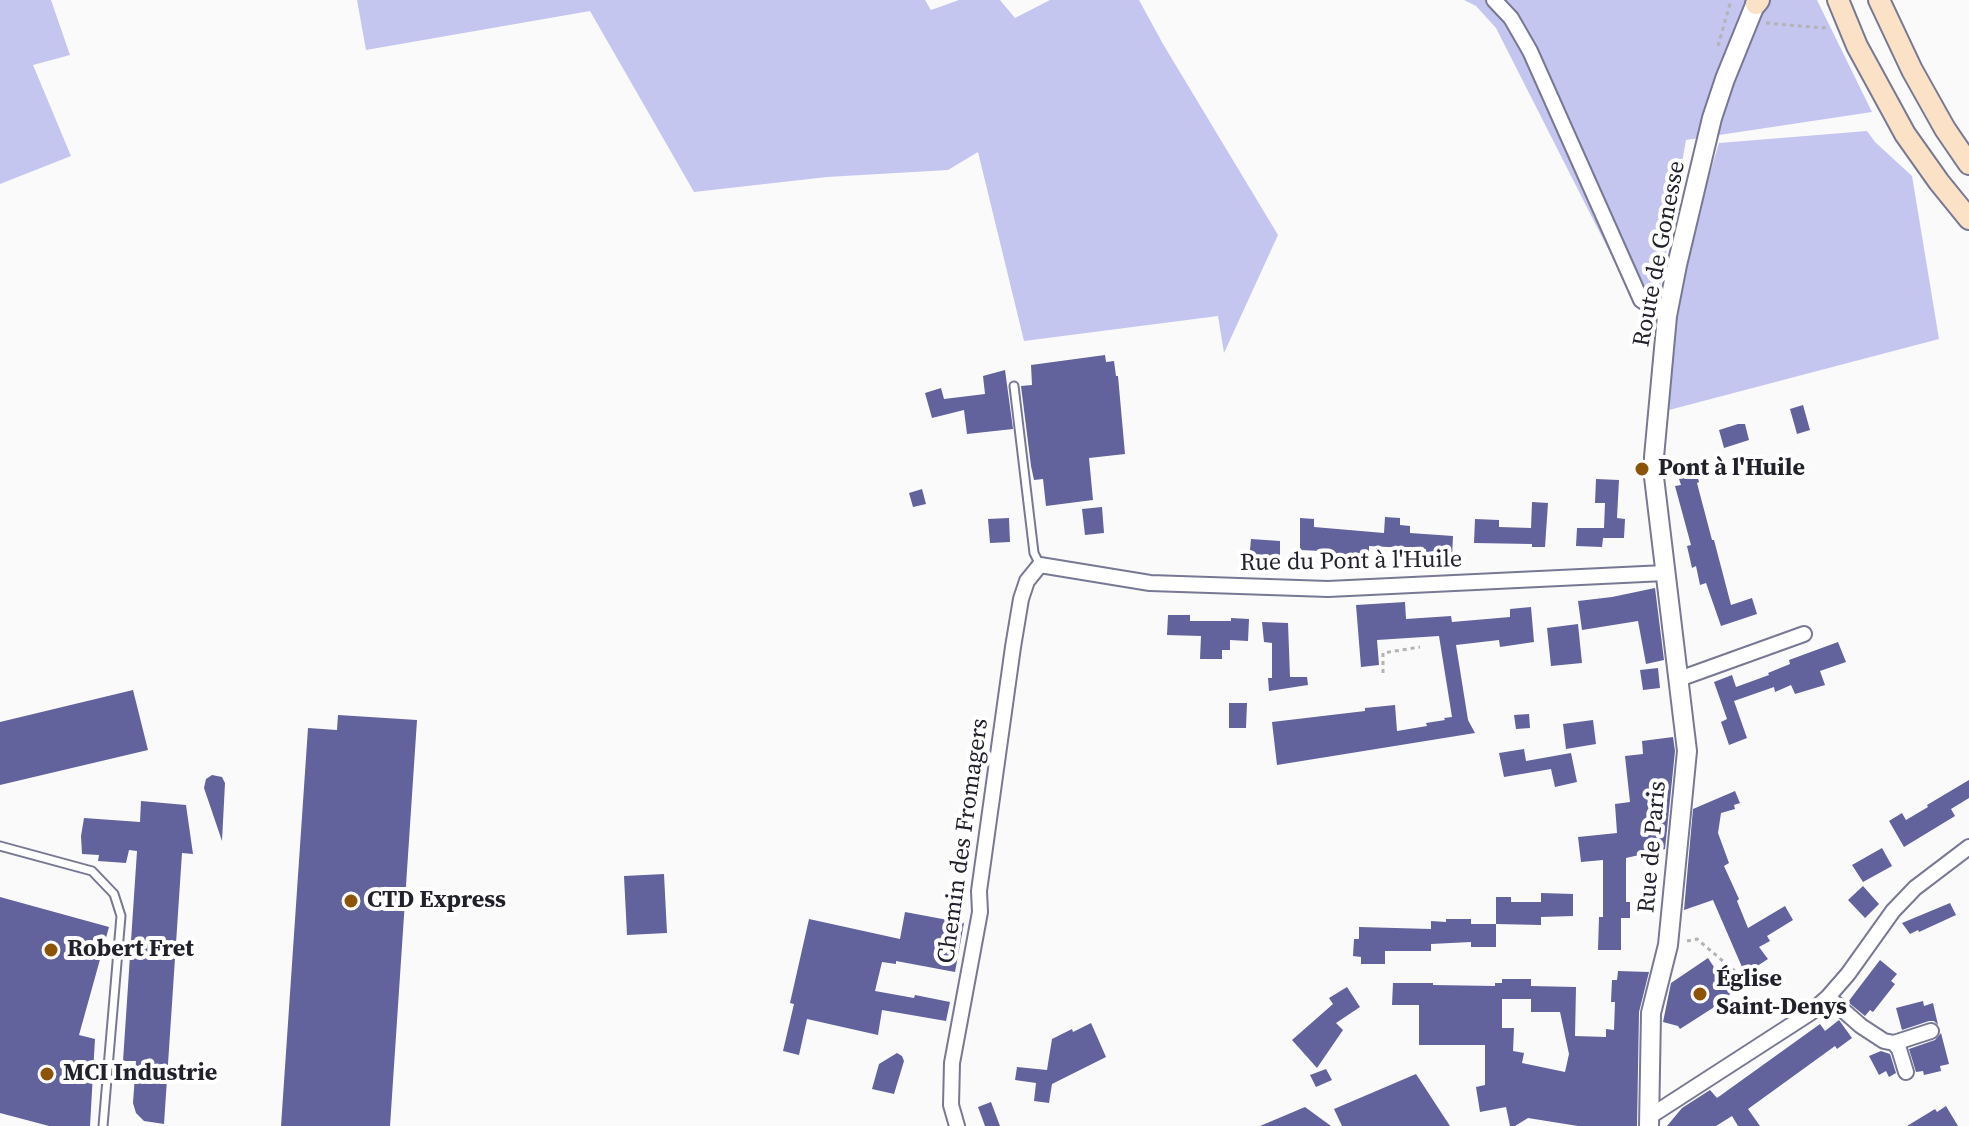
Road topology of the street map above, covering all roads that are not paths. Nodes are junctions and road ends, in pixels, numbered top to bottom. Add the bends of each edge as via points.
1 (1494, 0) edge
2 (1838, 0) edge
3 (1879, 0) edge
4 (1756, 5) edge
5 (1969, 164) edge
6 (1969, 219) edge
7 (1667, 316) junction
8 (1014, 386) dead end
9 (1040, 565) junction
10 (1665, 573) junction
11 (1804, 634) dead end
12 (1679, 679) junction
13 (0, 846) edge
14 (1969, 847) edge
15 (1828, 997) junction
16 (1931, 1031) dead end
17 (1894, 1043) junction
18 (1906, 1072) dead end
19 (1649, 1122) edge
20 (103, 1126) edge
21 (957, 1126) edge

1 - 7 street via 1530,51 1641,300
2 - 6 main road via 1905,134
3 - 5 main road via 1912,70
4 - 7 street, Route de Gonesse via 1712,118
7 - 10 street, Route de Gonesse via 1654,457
8 - 9 lane via 1034,553
9 - 10 street, Rue du Pont à l'Huile via 1150,583 1328,589
9 - 21 street, Chemin des Fromagers via 1021,599 1010,663 980,912 952,1063 951,1105
10 - 12 street, Rue de Paris
11 - 12 street
12 - 19 street, Rue de Paris via 1687,751 1668,945 1651,1013
13 - 20 lane via 92,871 114,894 121,916
14 - 15 street via 1893,911
15 - 17 street via 1861,1026
15 - 19 street
16 - 17 street
17 - 18 street

